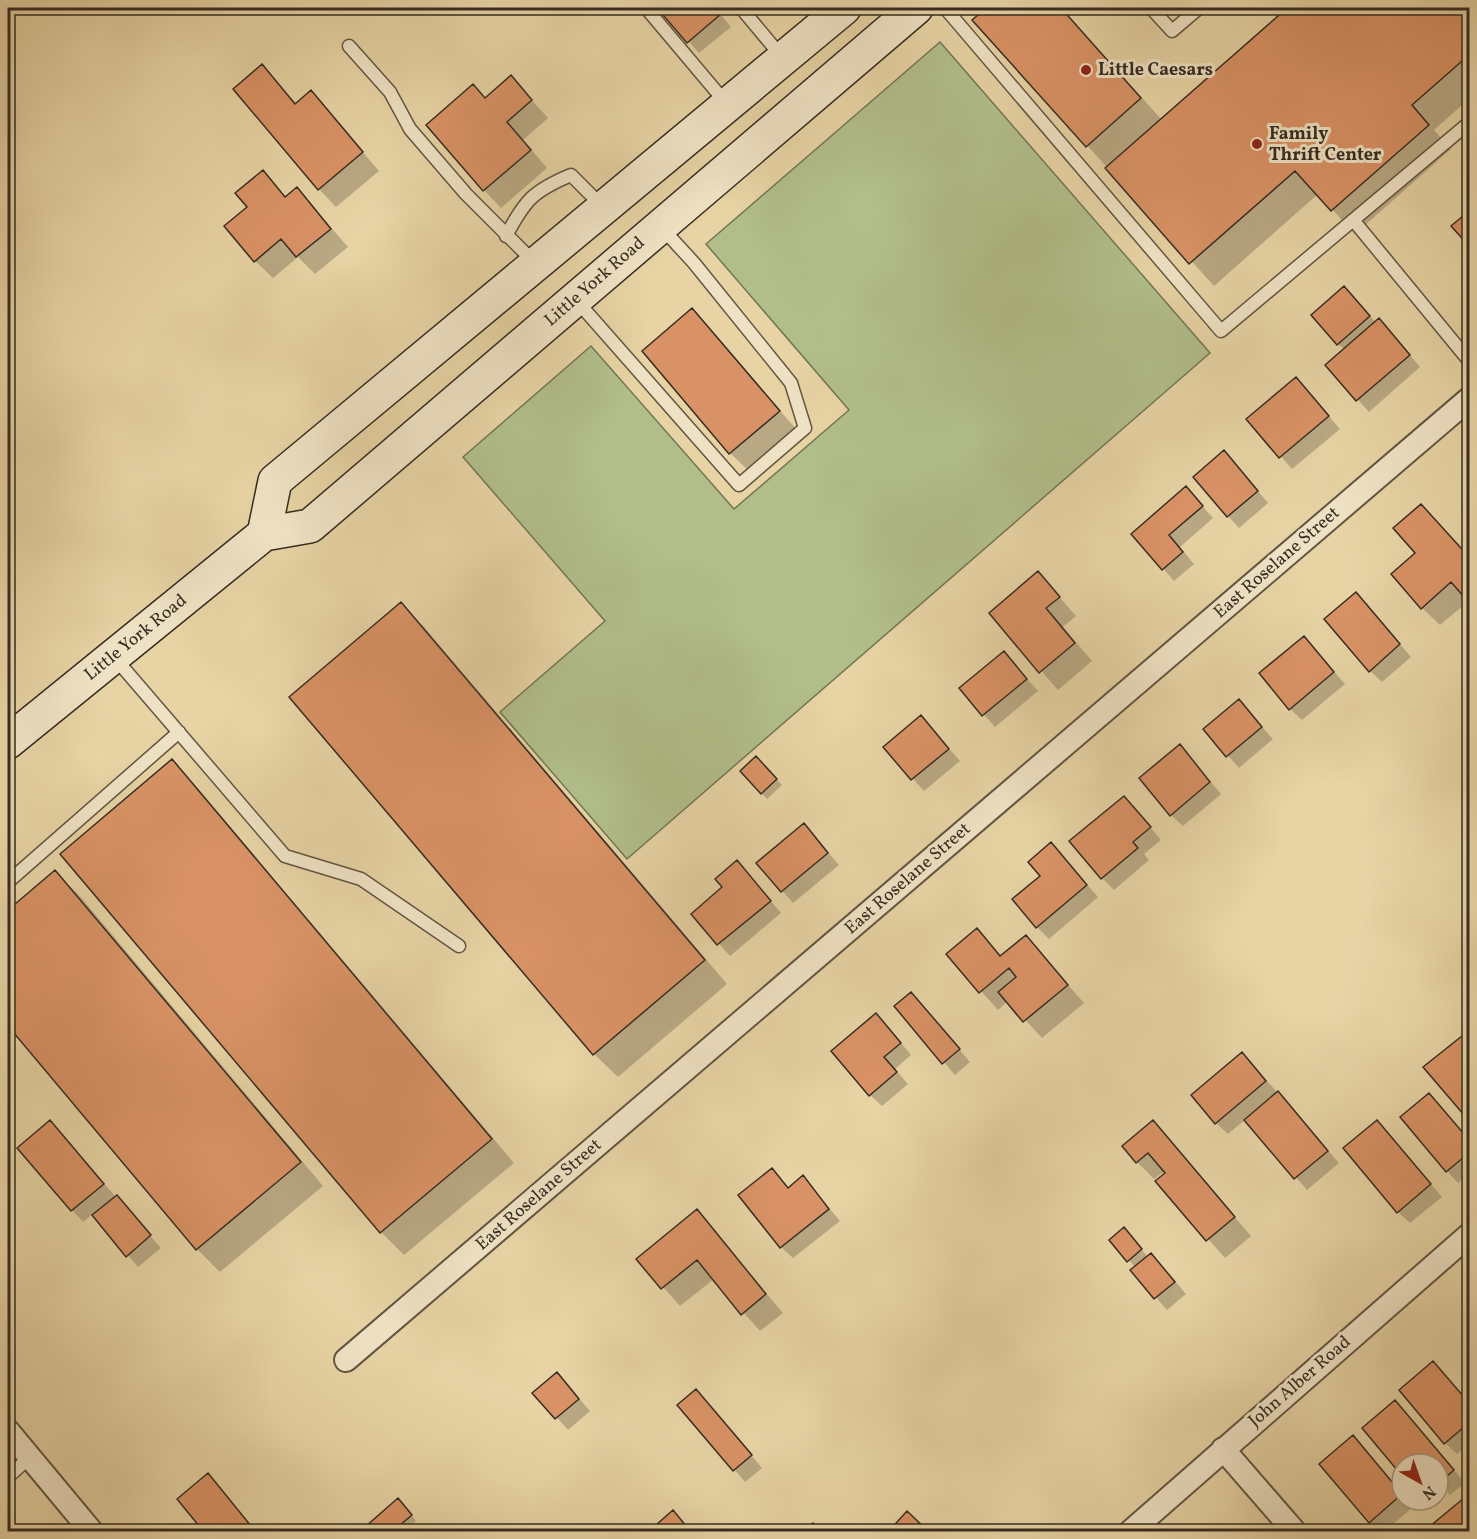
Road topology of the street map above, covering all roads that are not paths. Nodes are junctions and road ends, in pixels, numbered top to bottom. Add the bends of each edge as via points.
1 (646, 8) edge
2 (741, 8) edge
3 (844, 8) edge
4 (916, 8) edge
5 (945, 8) edge
6 (1152, 8) edge
7 (1199, 8) edge
8 (349, 46) dead end
9 (783, 58) junction
10 (727, 105) junction
11 (1470, 122) edge
12 (603, 207) junction
13 (1354, 221) junction
14 (660, 226) junction
15 (506, 236) junction
16 (536, 264) junction
17 (575, 299) junction
18 (1470, 362) edge
19 (1470, 398) edge
20 (264, 534) junction
21 (113, 656) junction
22 (179, 732) junction
23 (8, 742) edge
24 (8, 882) edge
25 (459, 946) dead end
26 (1470, 1234) edge
27 (346, 1360) dead end
28 (8, 1431) edge
29 (1223, 1449) junction
30 (30, 1457) junction
31 (8, 1477) edge
32 (92, 1532) edge
33 (1130, 1532) edge
34 (1295, 1532) edge

1 - 10 lane
2 - 9 lane
3 - 9 main road
4 - 14 main road, Little York Road
5 - 13 lane via 1221,331
6 - 7 lane via 1172,31
8 - 15 lane via 390,92 410,129
9 - 10 main road
10 - 12 main road
11 - 13 lane
12 - 15 lane via 572,175 548,184 523,203
12 - 16 main road
13 - 18 lane
14 - 17 main road, Little York Road
14 - 17 lane via 791,383 805,428 739,485
15 - 16 lane
16 - 17 main road
16 - 20 main road via 274,481
17 - 20 main road, Little York Road via 310,526
19 - 27 street, East Roselane Street
20 - 21 main road, Little York Road
21 - 22 lane
21 - 23 main road, Little York Road
22 - 24 lane
22 - 25 lane via 285,856 361,879
26 - 29 street, John Alber Road
28 - 30 street
29 - 33 street, John Alber Road
29 - 34 street
30 - 31 lane
30 - 32 street

